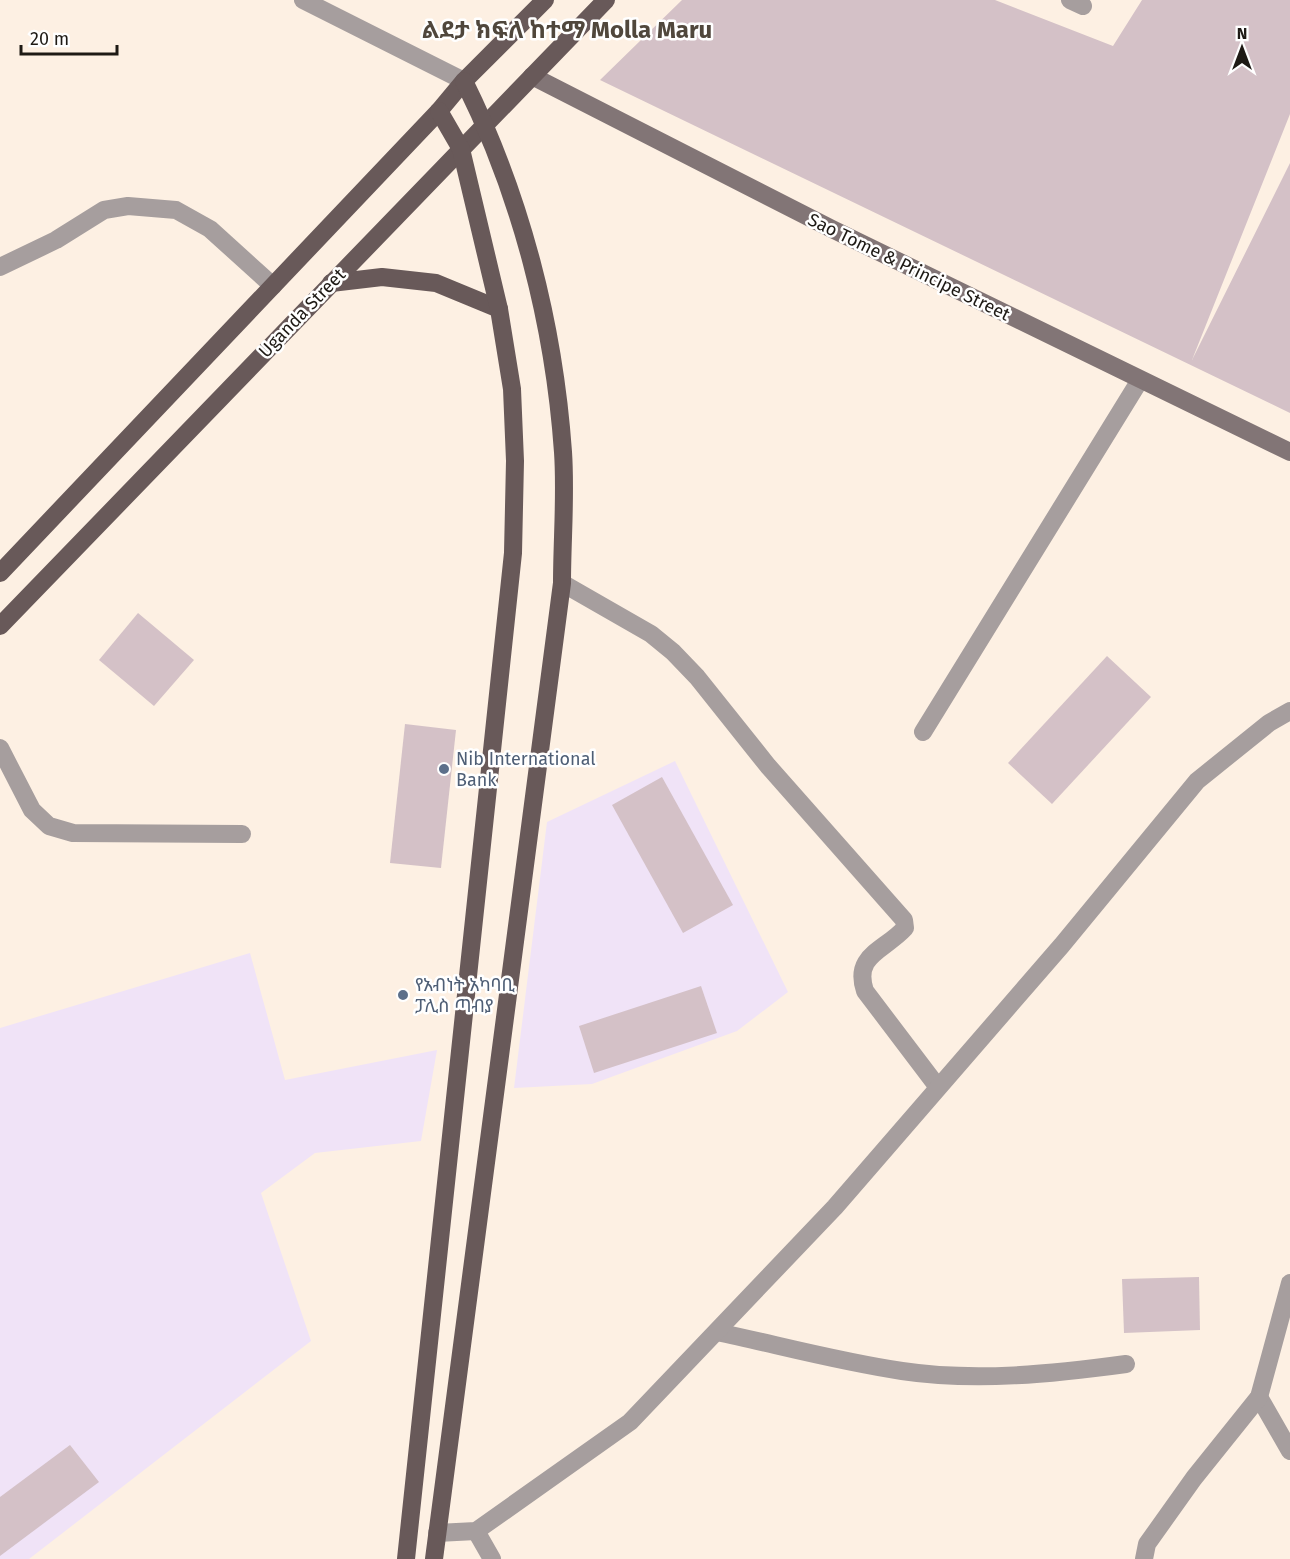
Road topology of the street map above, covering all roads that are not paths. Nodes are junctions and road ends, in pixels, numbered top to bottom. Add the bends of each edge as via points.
1 (303, 0) edge
2 (545, 0) edge
3 (606, 0) edge
4 (532, 76) junction
5 (464, 81) junction
6 (440, 111) junction
7 (486, 124) junction
8 (461, 149) junction
9 (0, 267) edge
10 (331, 283) junction
11 (273, 286) junction
12 (499, 309) junction
13 (1140, 380) junction
14 (1290, 452) edge
15 (0, 573) edge
16 (561, 583) junction
17 (0, 626) edge
18 (1290, 711) edge
19 (923, 732) dead end
20 (0, 748) edge
21 (242, 834) dead end
22 (937, 1086) junction
23 (1290, 1283) edge
24 (717, 1332) junction
25 (1126, 1364) dead end
26 (1259, 1397) junction
27 (1290, 1451) edge
28 (476, 1531) junction
29 (437, 1533) junction
30 (406, 1559) edge
31 (434, 1559) edge
32 (492, 1559) edge
33 (1144, 1559) edge

1 - 5 street
2 - 5 main road
3 - 4 main road, Uganda Street
4 - 7 main road, Uganda Street
4 - 13 main road, Sao Tome & Principe Street
5 - 6 main road
5 - 7 main road
6 - 8 main road
6 - 11 main road
7 - 8 main road, Uganda Street
7 - 16 main road via 540,292 553,367 563,453
8 - 10 main road, Uganda Street
8 - 12 main road
9 - 11 street via 56,240 104,210 128,206 176,210 201,224
10 - 12 main road via 382,278 436,283
10 - 17 main road, Uganda Street
11 - 15 main road
12 - 30 main road via 512,389 513,553
13 - 14 main road, Sao Tome & Principe Street
13 - 19 street
16 - 22 street via 651,634 673,652 903,920 904,928 863,965 860,976 865,992
16 - 29 main road
18 - 22 street via 1269,723 1197,781 1062,945
20 - 21 street via 32,810 49,826 73,833
22 - 24 street via 835,1207
23 - 26 street
24 - 25 street via 902,1371 973,1376
24 - 28 street via 630,1422
26 - 27 street
26 - 33 street via 1187,1487 1147,1545
28 - 29 street
28 - 32 street
29 - 31 main road

